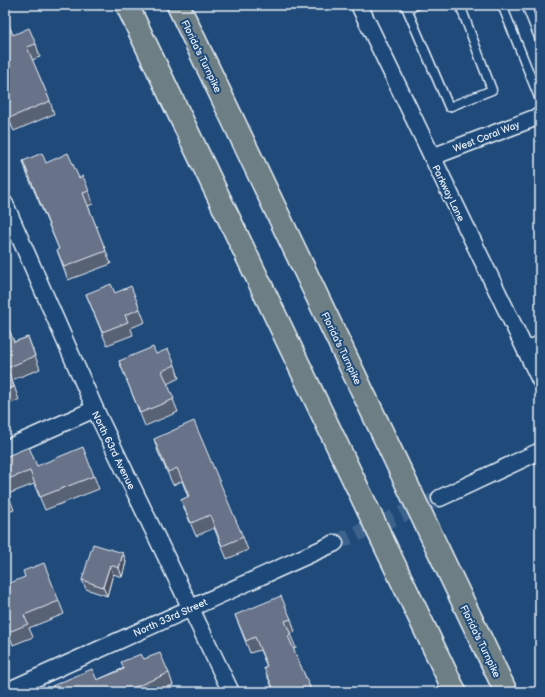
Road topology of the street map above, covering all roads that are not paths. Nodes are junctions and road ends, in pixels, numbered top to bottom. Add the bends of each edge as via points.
1 (127, 5) edge
2 (178, 5) edge
3 (359, 5) edge
4 (417, 5) edge
5 (460, 5) edge
6 (502, 5) edge
7 (526, 5) edge
8 (406, 7) edge
9 (540, 40) edge
10 (540, 100) edge
11 (540, 116) edge
12 (432, 157) junction
13 (6, 209) edge
14 (533, 347) edge
15 (540, 380) edge
16 (95, 409) junction
17 (5, 449) edge
18 (540, 451) edge
19 (440, 498) tunnel mouth
20 (335, 543) tunnel mouth
21 (190, 608) junction
22 (5, 692) edge
23 (231, 692) edge
24 (455, 692) edge
25 (506, 692) edge

1 - 24 highway
2 - 25 highway, Florida's Turnpike
3 - 12 street, Parkway Lane
4 - 8 lane
5 - 8 lane via 492,90 449,107
6 - 10 lane
7 - 9 lane
11 - 12 street, West Coral Way
12 - 14 street, Parkway Lane
13 - 16 street, North 63rd Avenue
14 - 15 street, Parkway Lane
16 - 17 street
16 - 21 street, North 63rd Avenue
18 - 19 street
20 - 21 street, North 33rd Street
21 - 22 street, North 33rd Street
21 - 23 street, North 63rd Avenue

